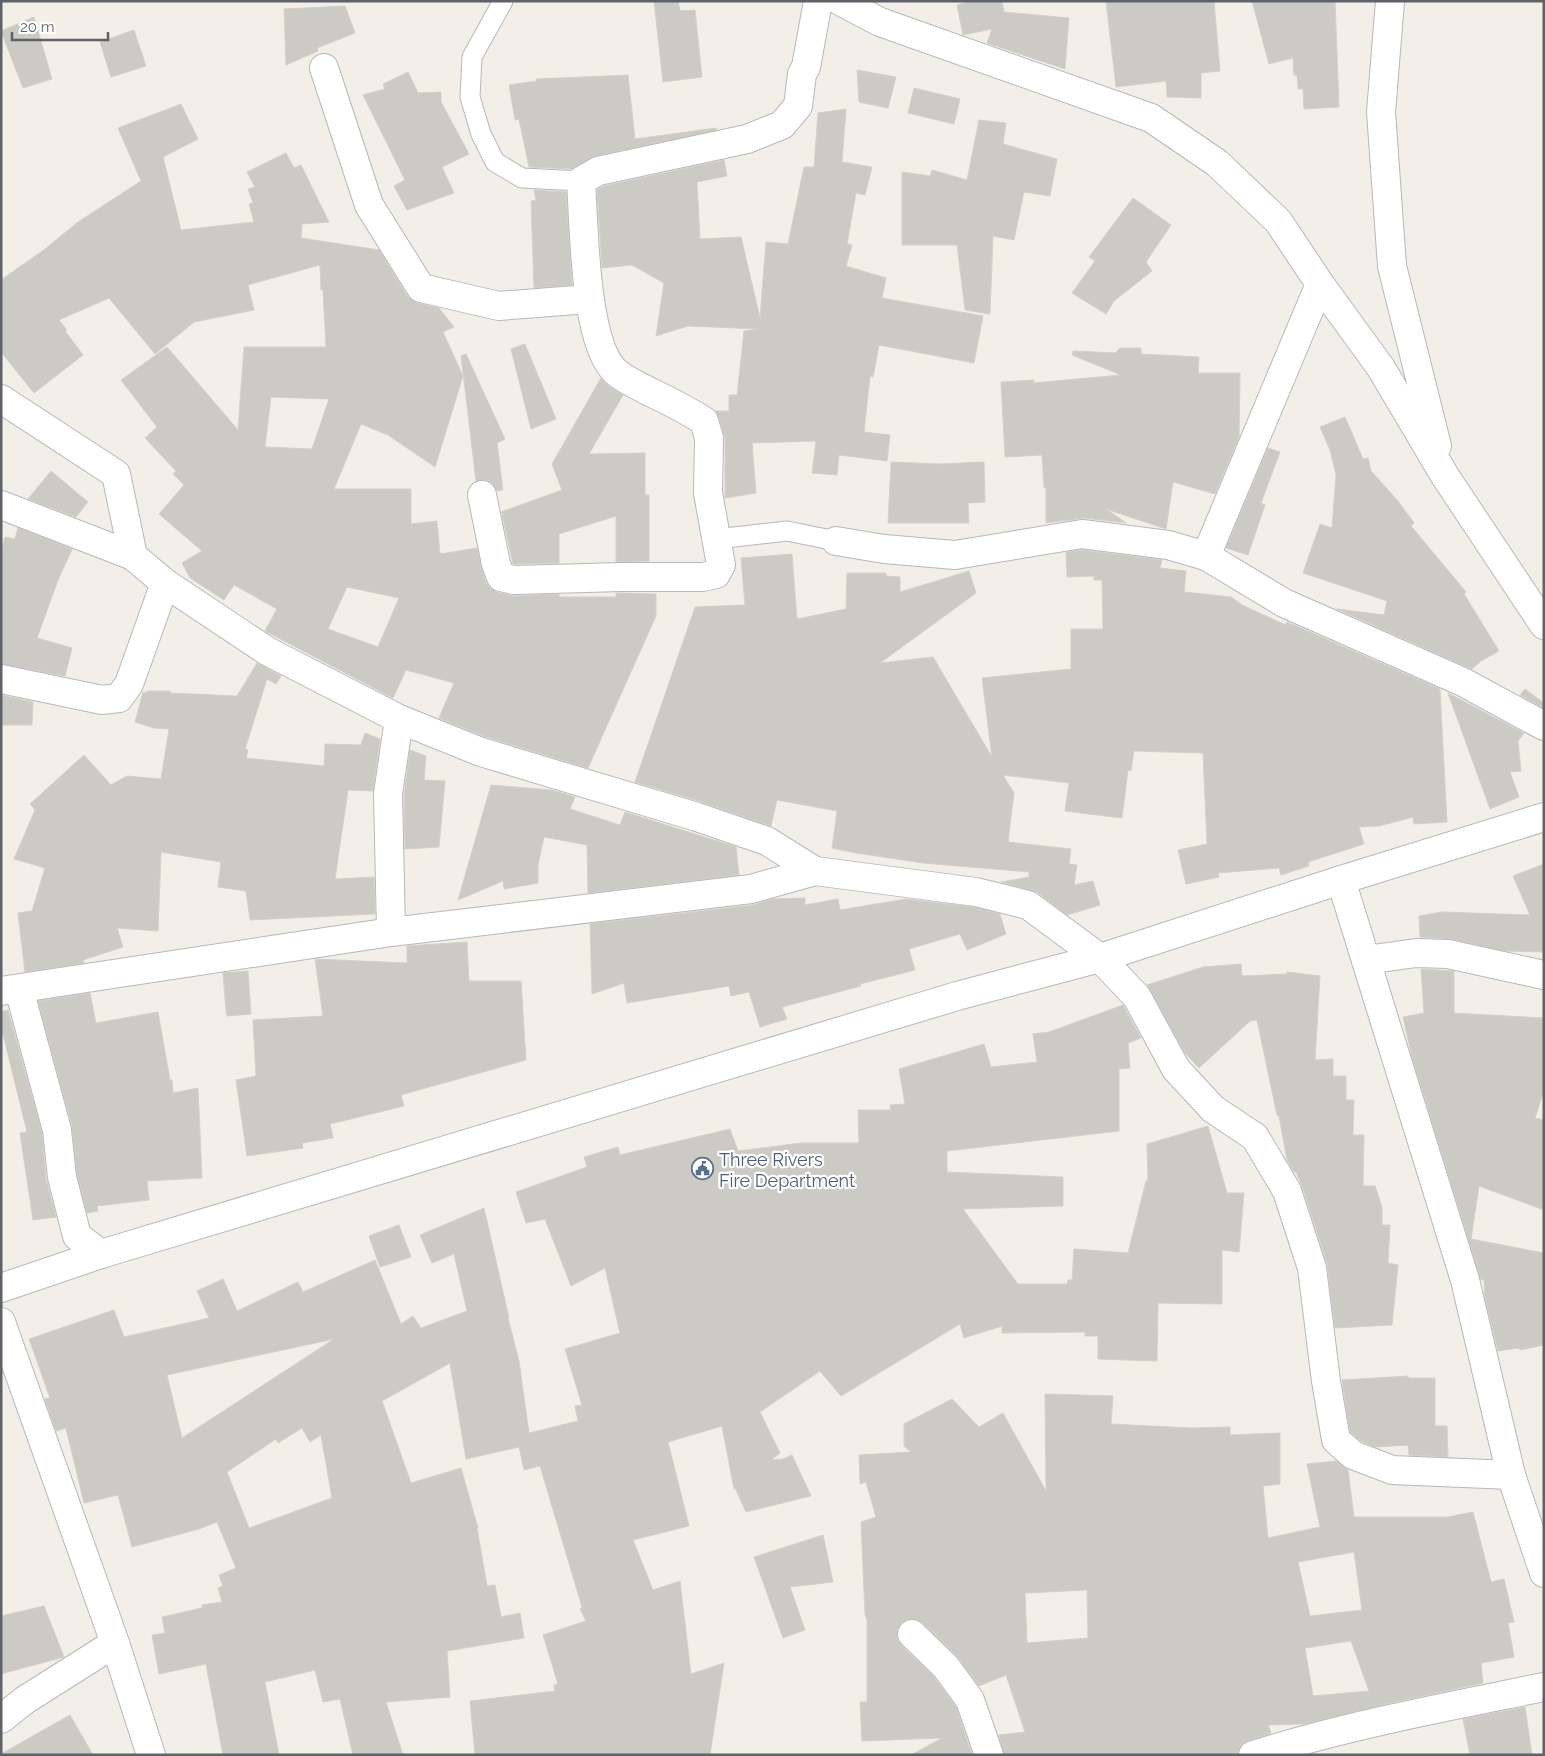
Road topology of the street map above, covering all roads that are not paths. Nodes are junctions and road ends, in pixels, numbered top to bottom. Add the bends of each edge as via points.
1 (503, 1) edge
2 (818, 1) edge
3 (840, 1) edge
4 (1390, 1) edge
5 (324, 68) dead end
6 (581, 181) junction
7 (1320, 284) junction
8 (589, 299) junction
9 (1, 399) edge
10 (1445, 476) junction
11 (482, 495) dead end
12 (1, 505) edge
13 (716, 539) junction
14 (836, 541) joint
15 (133, 556) junction
16 (1206, 556) junction
17 (165, 583) junction
18 (1544, 625) edge
19 (1, 679) edge
20 (399, 719) junction
21 (1544, 726) edge
22 (1544, 817) edge
23 (815, 871) junction
24 (1341, 880) junction
25 (391, 932) junction
26 (1100, 958) junction
27 (1366, 960) junction
28 (1544, 975) edge
29 (10, 990) edge
30 (101, 1254) junction
31 (1, 1288) edge
32 (1, 1322) edge
33 (1511, 1475) junction
34 (1544, 1573) edge
35 (912, 1634) dead end
36 (115, 1643) junction
37 (1544, 1687) edge
38 (13, 1701) edge
39 (1, 1719) edge
40 (151, 1755) edge
41 (989, 1755) edge
42 (1253, 1755) edge

1 - 6 lane via 472,57 470,97 481,134 495,162 522,178
2 - 6 street via 798,106 782,125 746,139 598,171
3 - 7 street via 880,22 1151,118 1217,163 1278,221
4 - 10 street via 1381,112 1392,266
5 - 8 street via 369,205 421,288 499,306
6 - 8 street
7 - 10 street via 1381,368
7 - 16 street
8 - 13 street via 604,357 616,372 704,421 709,438 708,493
9 - 15 street via 116,474
10 - 18 street
11 - 13 street via 496,564 501,577 514,580 703,577 716,574 721,565
12 - 15 street
13 - 14 lane via 787,531
14 - 16 street via 955,555 1082,534 1168,545
15 - 17 street
16 - 21 street via 1284,603 1463,682
17 - 19 street via 130,684 119,698 102,700
17 - 20 street via 267,651
20 - 23 street via 481,752 767,841
20 - 25 street via 388,794
22 - 24 street
23 - 25 street via 751,889
23 - 26 street via 976,892 1028,905
24 - 26 street
24 - 27 street
25 - 29 street
26 - 30 street via 957,996
26 - 33 street via 1137,997 1176,1069 1214,1109 1255,1137 1288,1191 1312,1268 1336,1440 1353,1455 1392,1470
27 - 28 street via 1416,953 1448,954
27 - 33 street via 1465,1280
29 - 30 street via 57,1130 62,1177 77,1236
30 - 31 street
32 - 36 street
33 - 34 street
35 - 41 street via 946,1667 970,1700
36 - 38 street
36 - 40 street
37 - 42 street via 1388,1718
38 - 39 street

